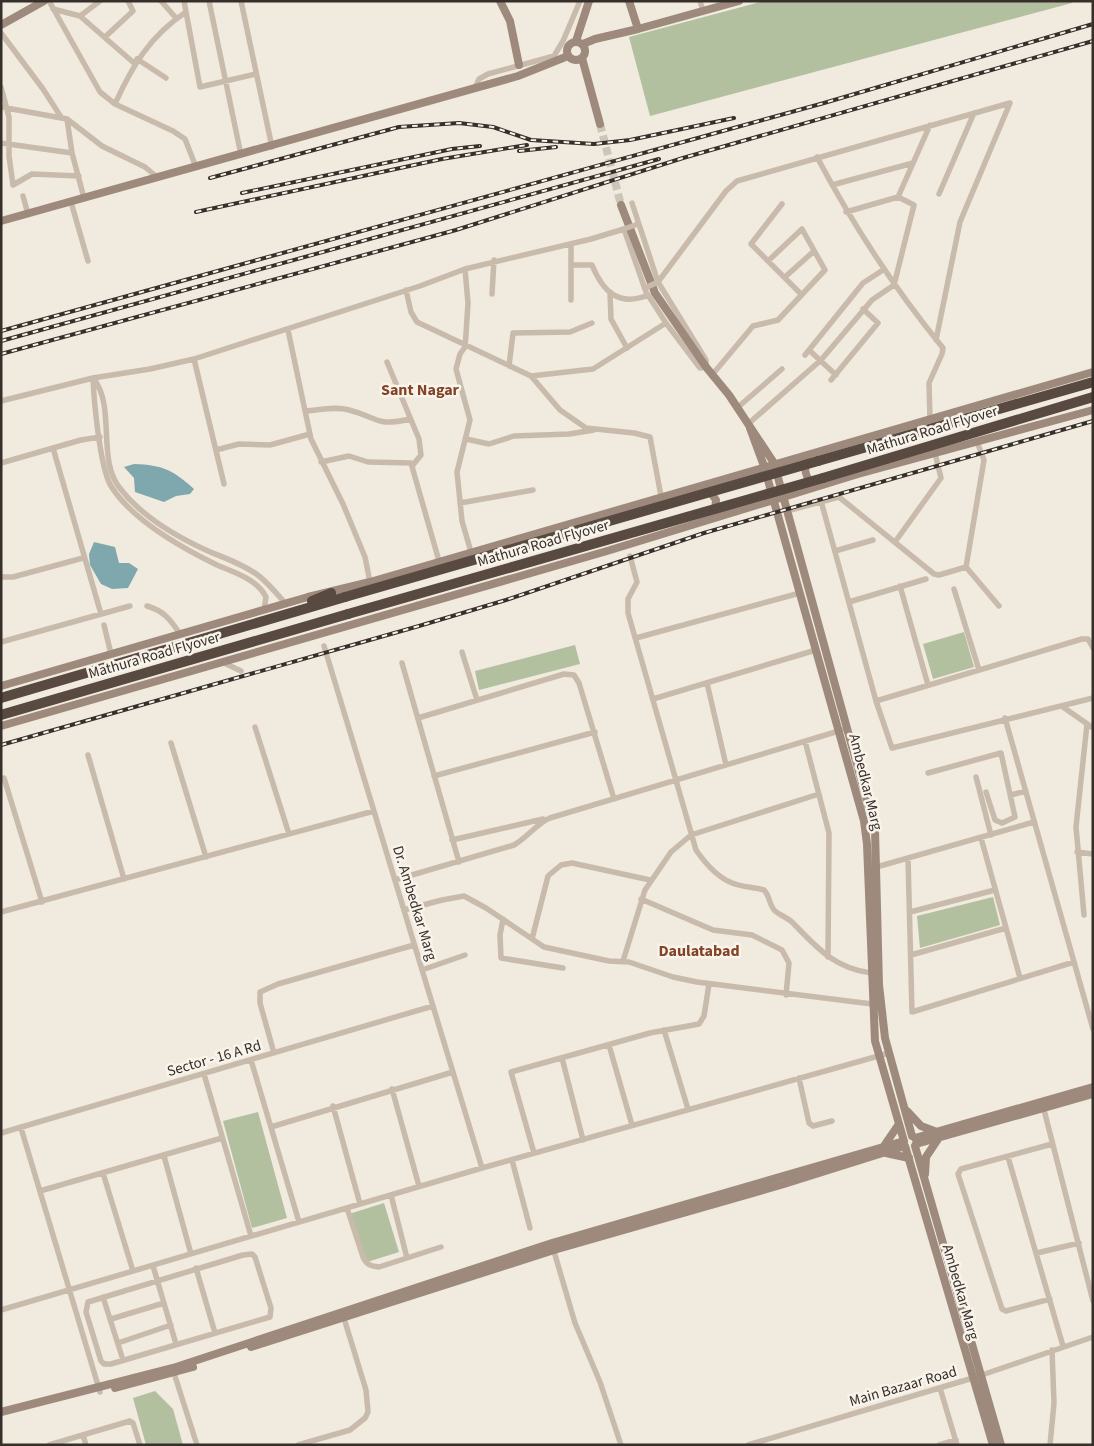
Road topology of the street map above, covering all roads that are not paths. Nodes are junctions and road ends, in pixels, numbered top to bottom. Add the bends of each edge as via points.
1 (34, 1) edge
2 (44, 1) edge
3 (49, 1) edge
4 (100, 1) edge
5 (128, 1) edge
6 (161, 1) edge
7 (184, 1) edge
8 (209, 1) edge
9 (241, 1) edge
10 (500, 1) edge
11 (580, 1) edge
12 (589, 1) edge
13 (630, 1) edge
14 (700, 1) edge
15 (738, 1) edge
16 (53, 9) junction
17 (703, 11) junction
18 (186, 12) junction
19 (18, 16) junction
20 (80, 16) junction
21 (176, 18) junction
22 (1, 25) edge
23 (638, 29) junction
24 (1, 33) edge
25 (105, 37) junction
26 (579, 43) junction
27 (568, 56) junction
28 (582, 58) junction
29 (136, 61) junction
30 (519, 65) junction
31 (256, 74) junction
32 (166, 78) dead end
33 (225, 82) junction
34 (1, 87) edge
35 (475, 88) junction
36 (114, 104) junction
37 (4, 107) edge
38 (974, 112) junction
39 (64, 118) junction
40 (600, 124) tunnel mouth
41 (930, 125) junction
42 (1, 143) edge
43 (9, 144) junction
44 (272, 147) junction
45 (72, 153) junction
46 (241, 155) junction
47 (817, 157) junction
48 (913, 163) junction
49 (196, 167) junction
50 (79, 176) junction
51 (157, 177) junction
52 (832, 185) junction
53 (939, 194) dead end
54 (23, 196) dead end
55 (898, 197) junction
56 (84, 198) junction
57 (71, 202) junction
58 (632, 202) dead end
59 (782, 204) dead end
60 (621, 205) tunnel mouth
61 (846, 212) junction
62 (28, 214) junction
63 (1, 221) edge
64 (638, 224) junction
65 (624, 229) junction
66 (571, 244) junction
67 (814, 251) junction
68 (494, 260) junction
69 (88, 261) dead end
70 (768, 261) junction
71 (571, 264) junction
72 (465, 268) junction
73 (883, 270) junction
74 (785, 278) junction
75 (658, 282) junction
76 (894, 285) junction
77 (645, 288) junction
78 (406, 290) junction
79 (610, 293) junction
80 (492, 294) dead end
81 (801, 294) junction
82 (648, 295) junction
83 (571, 300) dead end
84 (863, 309) junction
85 (592, 323) dead end
86 (666, 323) junction
87 (288, 330) junction
88 (936, 340) junction
89 (465, 346) junction
90 (627, 348) junction
91 (194, 359) junction
92 (821, 360) junction
93 (387, 362) dead end
94 (509, 366) junction
95 (706, 367) junction
96 (782, 369) dead end
97 (1093, 372) edge
98 (712, 375) junction
99 (531, 376) junction
100 (93, 378) junction
101 (1093, 382) edge
102 (1093, 397) edge
103 (1, 402) edge
104 (737, 408) junction
105 (1093, 410) edge
106 (306, 411) junction
107 (410, 419) junction
108 (930, 419) junction
109 (749, 426) junction
110 (595, 430) junction
111 (310, 434) junction
112 (100, 438) junction
113 (466, 439) junction
114 (978, 442) junction
115 (53, 448) junction
116 (216, 450) junction
117 (935, 452) junction
118 (811, 453) junction
119 (321, 462) junction
120 (1, 463) edge
121 (774, 463) junction
122 (413, 465) junction
123 (764, 466) junction
124 (858, 474) junction
125 (224, 484) dead end
126 (702, 484) junction
127 (820, 486) junction
128 (533, 490) dead end
129 (661, 496) junction
130 (784, 498) junction
131 (773, 500) junction
132 (821, 501) junction
133 (460, 503) junction
134 (787, 511) junction
135 (712, 519) junction
136 (873, 540) dead end
137 (895, 542) junction
138 (835, 551) junction
139 (471, 552) junction
140 (630, 556) dead end
141 (83, 558) junction
142 (439, 561) junction
143 (966, 567) junction
144 (1, 577) edge
145 (926, 579) dead end
146 (370, 582) junction
147 (900, 586) junction
148 (954, 589) dead end
149 (331, 593) junction
150 (800, 593) junction
151 (849, 602) junction
152 (285, 603) junction
153 (130, 606) dead end
154 (147, 606) dead end
155 (999, 606) dead end
156 (264, 610) junction
157 (101, 614) junction
158 (277, 617) junction
159 (104, 625) dead end
160 (180, 634) junction
161 (636, 638) junction
162 (1, 642) edge
163 (324, 646) dead end
164 (1093, 648) edge
165 (816, 650) junction
166 (462, 652) dead end
167 (111, 654) junction
168 (222, 662) junction
169 (402, 663) dead end
170 (979, 670) junction
171 (241, 671) dead end
172 (707, 683) junction
173 (928, 685) junction
174 (1, 686) edge
175 (1, 698) edge
176 (1093, 698) edge
177 (653, 699) junction
178 (477, 700) junction
179 (876, 701) junction
180 (1063, 707) junction
181 (1, 715) edge
182 (418, 718) junction
183 (1005, 718) junction
184 (1087, 724) junction
185 (1, 726) edge
186 (255, 727) dead end
187 (848, 728) junction
188 (1093, 728) edge
189 (839, 731) junction
190 (595, 732) junction
191 (805, 741) junction
192 (171, 743) dead end
193 (88, 755) dead end
194 (726, 765) junction
195 (928, 773) dead end
196 (434, 776) junction
197 (976, 777) dead end
198 (4, 778) dead end
199 (676, 780) junction
200 (1026, 791) junction
201 (986, 792) dead end
202 (819, 794) junction
203 (1011, 795) junction
204 (614, 799) junction
205 (374, 811) junction
206 (550, 818) junction
207 (1034, 822) junction
208 (289, 834) junction
209 (991, 834) junction
210 (691, 835) junction
211 (980, 838) junction
212 (452, 840) junction
213 (1077, 852) junction
214 (1093, 854) edge
215 (206, 857) junction
216 (908, 858) junction
217 (459, 862) junction
218 (876, 867) junction
219 (868, 870) junction
220 (124, 879) junction
221 (395, 880) junction
222 (650, 880) junction
223 (995, 890) junction
224 (641, 899) junction
225 (42, 902) junction
226 (404, 910) junction
227 (1, 912) edge
228 (910, 912) junction
229 (1084, 914) dead end
230 (503, 919) junction
231 (1006, 928) junction
232 (532, 939) junction
233 (414, 945) junction
234 (465, 954) dead end
235 (911, 955) junction
236 (828, 957) junction
237 (623, 961) junction
238 (1074, 962) junction
239 (563, 968) dead end
240 (422, 970) junction
241 (871, 972) junction
242 (1020, 978) junction
243 (709, 984) junction
244 (786, 995) junction
245 (872, 1004) junction
246 (433, 1006) junction
247 (1093, 1029) edge
248 (664, 1030) junction
249 (609, 1044) junction
250 (274, 1053) junction
251 (889, 1053) junction
252 (880, 1055) junction
253 (562, 1058) junction
254 (251, 1060) junction
255 (453, 1072) junction
256 (204, 1074) junction
257 (799, 1078) junction
258 (1093, 1087) edge
259 (392, 1089) junction
260 (1093, 1094) edge
261 (1042, 1105) junction
262 (333, 1106) junction
263 (904, 1107) junction
264 (688, 1109) junction
265 (832, 1121) dead end
266 (899, 1124) junction
267 (632, 1125) junction
268 (271, 1127) junction
269 (21, 1128) junction
270 (1, 1133) edge
271 (938, 1135) junction
272 (222, 1138) junction
273 (583, 1140) junction
274 (915, 1141) junction
275 (904, 1144) junction
276 (1052, 1144) junction
277 (883, 1150) junction
278 (534, 1153) junction
279 (164, 1156) junction
280 (1008, 1157) junction
281 (908, 1158) junction
282 (512, 1160) junction
283 (482, 1168) junction
284 (103, 1173) junction
285 (925, 1184) junction
286 (419, 1186) junction
287 (40, 1191) junction
288 (391, 1195) junction
289 (360, 1204) junction
290 (347, 1208) junction
291 (299, 1222) junction
292 (530, 1228) dead end
293 (251, 1236) junction
294 (1079, 1243) junction
295 (441, 1247) dead end
296 (553, 1247) junction
297 (1037, 1253) junction
298 (191, 1254) junction
299 (407, 1258) junction
300 (153, 1266) junction
301 (196, 1268) junction
302 (133, 1272) junction
303 (157, 1280) junction
304 (70, 1290) junction
305 (103, 1297) junction
306 (1050, 1299) junction
307 (1093, 1301) edge
308 (164, 1303) junction
309 (2, 1309) edge
310 (343, 1316) junction
311 (110, 1319) junction
312 (171, 1324) junction
313 (215, 1333) junction
314 (1093, 1338) edge
315 (118, 1343) junction
316 (176, 1344) junction
317 (1063, 1346) junction
318 (1052, 1350) junction
319 (124, 1360) junction
320 (174, 1370) junction
321 (977, 1377) junction
322 (940, 1388) junction
323 (100, 1389) junction
324 (1, 1412) edge
325 (1, 1416) edge
326 (83, 1434) junction
327 (768, 1442) edge
328 (956, 1442) edge
329 (49, 1445) edge
330 (86, 1445) edge
331 (140, 1445) edge
332 (197, 1445) edge
333 (298, 1445) edge
334 (621, 1445) edge
335 (748, 1445) edge
336 (939, 1445) edge
337 (993, 1445) edge
338 (1001, 1445) edge
339 (1050, 1445) edge

1 - 19 street
2 - 19 street
3 - 16 street
4 - 20 street
5 - 25 street via 133,11
6 - 21 street
7 - 18 street
8 - 33 street
9 - 31 street
10 - 30 street via 510,20
11 - 30 street via 554,56
12 - 26 street
13 - 23 street
14 - 17 street
15 - 17 street
16 - 20 street
16 - 36 street via 100,92
17 - 23 street
18 - 21 street
18 - 33 street via 200,87
19 - 22 street
20 - 25 street
21 - 29 street
23 - 26 street
24 - 39 street
25 - 29 street
26 - 27 street via 569,45
26 - 28 street via 586,52
27 - 28 street via 576,60
27 - 35 street via 518,76
28 - 40 street
29 - 32 street
29 - 36 street
30 - 35 street via 484,76
31 - 33 street
31 - 44 street
33 - 46 street
34 - 37 street
35 - 44 street
36 - 49 street via 173,131 185,140
37 - 39 street
37 - 43 street via 10,128
38 - 41 street
38 - 53 street
38 - 88 street via 1010,103 960,222
39 - 45 street
39 - 51 street via 102,146 145,167
41 - 47 street
41 - 48 street
42 - 43 street
43 - 45 street
43 - 50 street via 13,185 32,174
44 - 46 street
45 - 50 street
46 - 49 street
47 - 52 street
47 - 75 street via 732,183
48 - 52 street
48 - 55 street
49 - 51 street
50 - 56 street
51 - 56 street
52 - 61 street
54 - 62 street
55 - 61 street
55 - 76 street via 914,205
56 - 57 street
57 - 62 street
57 - 69 street
58 - 64 street
59 - 70 street via 751,244
60 - 95 street via 654,293
61 - 73 street
62 - 63 street
64 - 65 street, bridge
64 - 75 street
65 - 66 street
65 - 77 street
66 - 68 street
66 - 71 street
67 - 70 street via 802,229
67 - 74 street
67 - 81 street via 825,270
68 - 72 street
68 - 80 street
70 - 74 street
71 - 79 street via 592,265 598,279
71 - 83 street
72 - 78 street
72 - 89 street via 468,304
73 - 76 street
73 - 92 street via 863,283 807,352
74 - 81 street
75 - 77 street, bridge
75 - 95 street via 706,360
76 - 84 street
76 - 88 street
77 - 82 street
78 - 87 street
78 - 89 street via 417,322
79 - 82 street via 624,301 635,301
79 - 90 street via 611,319
81 - 98 street via 778,320 754,326
82 - 86 street
84 - 92 street
84 - 92 street via 878,322 833,377
85 - 94 street via 570,332 513,333
86 - 90 street
86 - 95 street via 700,368
87 - 91 street
87 - 106 street
88 - 108 street via 942,354 929,383
89 - 94 street
89 - 113 street via 456,370 470,420
90 - 99 street via 593,369
91 - 100 street
91 - 116 street
92 - 109 street
93 - 107 street
94 - 99 street
95 - 98 street
96 - 104 street
97 - 108 street
98 - 104 street
99 - 110 street via 560,410
100 - 103 street
100 - 112 street
100 - 152 street via 101,387 109,455 118,486 140,508 191,543 258,575
101 - 158 highway, Mathura Road Flyover, bridge
102 - 181 highway, Mathura Road Flyover, bridge
104 - 109 street
105 - 114 street
106 - 107 street via 348,410 388,424
106 - 111 street
107 - 122 street via 421,450
108 - 118 street
109 - 121 street, Ambedkar Marg
109 - 123 street, Ambedkar Marg
110 - 113 street via 514,436 489,444
110 - 129 street via 650,437
111 - 116 street via 270,445 239,444
111 - 119 street
112 - 115 street
112 - 156 street via 110,485 122,500 184,549 256,584 266,597
113 - 133 street via 457,472
114 - 117 street
114 - 143 street via 984,460
115 - 120 street
115 - 141 street
116 - 125 street
117 - 124 street
117 - 137 street via 941,478
118 - 121 street
118 - 127 street via 804,469 812,483
119 - 122 street via 349,456 368,462 408,462
119 - 146 street via 365,557
121 - 123 street
121 - 130 street, Ambedkar Marg
122 - 142 street
123 - 126 street
123 - 131 street, Ambedkar Marg
124 - 127 street
124 - 130 street via 845,482
126 - 129 street
126 - 135 street via 716,500
127 - 130 street
128 - 133 street
129 - 139 street
130 - 131 street
130 - 134 street, Ambedkar Marg
131 - 135 street
131 - 150 street, Ambedkar Marg
132 - 134 street
132 - 137 street via 842,498
132 - 138 street
133 - 139 street
134 - 187 street, Ambedkar Marg
135 - 168 street
136 - 138 street
137 - 143 street via 936,575
138 - 151 street
139 - 142 street
140 - 161 street via 637,582 627,604
141 - 144 street via 13,577
141 - 157 street
142 - 146 street
143 - 155 street
145 - 147 street
146 - 149 street
147 - 151 street
147 - 173 street
148 - 170 street
149 - 152 street
149 - 158 highway
150 - 161 street
150 - 165 street, Ambedkar Marg
151 - 179 street
152 - 156 street
153 - 157 street
154 - 160 street via 169,617
156 - 160 street
157 - 162 street
158 - 175 highway
159 - 167 street
160 - 167 street
161 - 177 street
163 - 205 street, Dr. Ambedkar Marg
164 - 170 street via 1088,639 1082,639
165 - 172 street
165 - 189 street, Ambedkar Marg
166 - 178 street
167 - 174 street
168 - 171 street
168 - 185 street
169 - 182 street
170 - 173 street
172 - 177 street
172 - 194 street
173 - 179 street
176 - 180 street
177 - 199 street
178 - 182 street
178 - 190 street via 570,674 577,678
179 - 183 street via 892,748
180 - 183 street
180 - 184 street
182 - 196 street
183 - 200 street
184 - 188 street
184 - 213 street via 1076,827
186 - 208 street
187 - 189 street
187 - 218 street, Ambedkar Marg via 875,830
189 - 191 street
189 - 219 street, Ambedkar Marg via 864,821
190 - 196 street
190 - 204 street
191 - 194 street
191 - 202 street
192 - 215 street
193 - 220 street
194 - 199 street
195 - 203 street via 1001,753
196 - 212 street
197 - 209 street
198 - 225 street
199 - 204 street
199 - 210 street
200 - 203 street
200 - 207 street
201 - 203 street via 995,820 1002,823 1015,817
202 - 210 street
202 - 236 street via 829,833
204 - 206 street
205 - 208 street
205 - 221 street, Dr. Ambedkar Marg
206 - 212 street
206 - 217 street via 540,822 527,838 514,845
207 - 209 street
207 - 238 street
208 - 215 street
209 - 211 street
210 - 222 street via 678,845
210 - 236 street via 696,850 711,868 732,883 764,890 775,910 794,923
211 - 216 street
211 - 223 street
212 - 217 street
213 - 214 street
213 - 229 street
215 - 220 street
216 - 218 street
216 - 228 street
217 - 221 street
218 - 219 street
218 - 251 street, Ambedkar Marg via 879,986 884,1038
219 - 241 street, Ambedkar Marg
220 - 225 street
221 - 226 street, Dr. Ambedkar Marg
222 - 224 street
222 - 232 street via 572,863 561,866 553,870 546,882
223 - 228 street
223 - 231 street
224 - 237 street
224 - 244 street via 714,930 752,935 782,950 789,963
225 - 227 street
226 - 230 street via 464,896
226 - 233 street, Dr. Ambedkar Marg
228 - 235 street
230 - 232 street
230 - 239 street via 500,935 502,958
231 - 235 street
231 - 242 street
232 - 237 street via 544,947
233 - 240 street, Dr. Ambedkar Marg
233 - 250 street via 260,992
234 - 240 street
235 - 242 street via 912,1012
236 - 241 street via 854,970
237 - 243 street via 673,977
238 - 242 street
238 - 247 street
240 - 246 street, Dr. Ambedkar Marg
241 - 245 street, Ambedkar Marg
243 - 244 street
243 - 248 street via 701,1023
244 - 245 street
245 - 252 street, Ambedkar Marg via 875,1041
246 - 250 street, Sector - 16 A Rd
246 - 255 street, Dr. Ambedkar Marg
248 - 249 street
248 - 264 street
249 - 253 street
249 - 267 street
250 - 254 street, Sector - 16 A Rd
251 - 252 street
251 - 263 street, Ambedkar Marg
252 - 257 street
252 - 266 street, Ambedkar Marg
253 - 273 street
253 - 278 street via 511,1072
254 - 256 street, Sector - 16 A Rd
254 - 268 street
255 - 259 street
255 - 283 street, Dr. Ambedkar Marg
256 - 269 street, Sector - 16 A Rd
256 - 272 street
257 - 264 street
257 - 265 street via 809,1123 812,1126
258 - 261 street
259 - 262 street
259 - 286 street
260 - 261 street
261 - 271 street
261 - 276 street
262 - 268 street
262 - 289 street
263 - 271 street via 921,1126
263 - 274 street, Ambedkar Marg
264 - 267 street
266 - 275 street, Ambedkar Marg
266 - 277 street
267 - 273 street
268 - 291 street
269 - 270 street, Sector - 16 A Rd
269 - 287 street
271 - 274 street
271 - 285 street via 926,1157
272 - 279 street
272 - 293 street
273 - 278 street
274 - 275 street via 906,1137
274 - 275 street via 910,1149
274 - 285 street, Ambedkar Marg
275 - 277 street
275 - 281 street, Ambedkar Marg
276 - 280 street
276 - 294 street
277 - 281 street
277 - 296 street
278 - 282 street
279 - 284 street
279 - 298 street
280 - 297 street
280 - 306 street via 961,1169 958,1180 1002,1309 1006,1311
281 - 321 street, Ambedkar Marg
282 - 283 street
282 - 292 street
283 - 286 street
284 - 287 street
284 - 302 street
285 - 321 street, Ambedkar Marg
286 - 288 street
287 - 304 street
288 - 289 street
288 - 299 street
289 - 290 street
290 - 291 street
290 - 299 street via 367,1264 379,1267
291 - 293 street
293 - 298 street
294 - 297 street
294 - 307 street
295 - 299 street
296 - 310 street
296 - 334 street via 576,1323
297 - 306 street
298 - 300 street
300 - 302 street
300 - 303 street
301 - 303 street
301 - 313 street
301 - 313 street via 252,1254 272,1308 270,1317
302 - 304 street
303 - 305 street
303 - 308 street
304 - 309 street
304 - 323 street
305 - 311 street
305 - 319 street via 88,1302 86,1308 102,1361 107,1365
306 - 317 street
308 - 311 street
308 - 312 street
310 - 320 street
310 - 333 street via 366,1390 368,1412 350,1430
311 - 315 street
312 - 315 street
312 - 316 street
313 - 316 street
314 - 317 street, Main Bazaar Road
315 - 319 street
316 - 319 street
317 - 318 street, Main Bazaar Road
318 - 321 street, Main Bazaar Road
318 - 339 street via 1054,1403
320 - 323 street
320 - 332 street
321 - 322 street, Main Bazaar Road
321 - 337 street, Ambedkar Marg
321 - 338 street, Ambedkar Marg
322 - 327 street, Main Bazaar Road
322 - 328 street
323 - 324 street
323 - 325 street
326 - 329 street
326 - 330 street
326 - 331 street via 130,1421 134,1423
327 - 335 street, Main Bazaar Road
328 - 336 street

